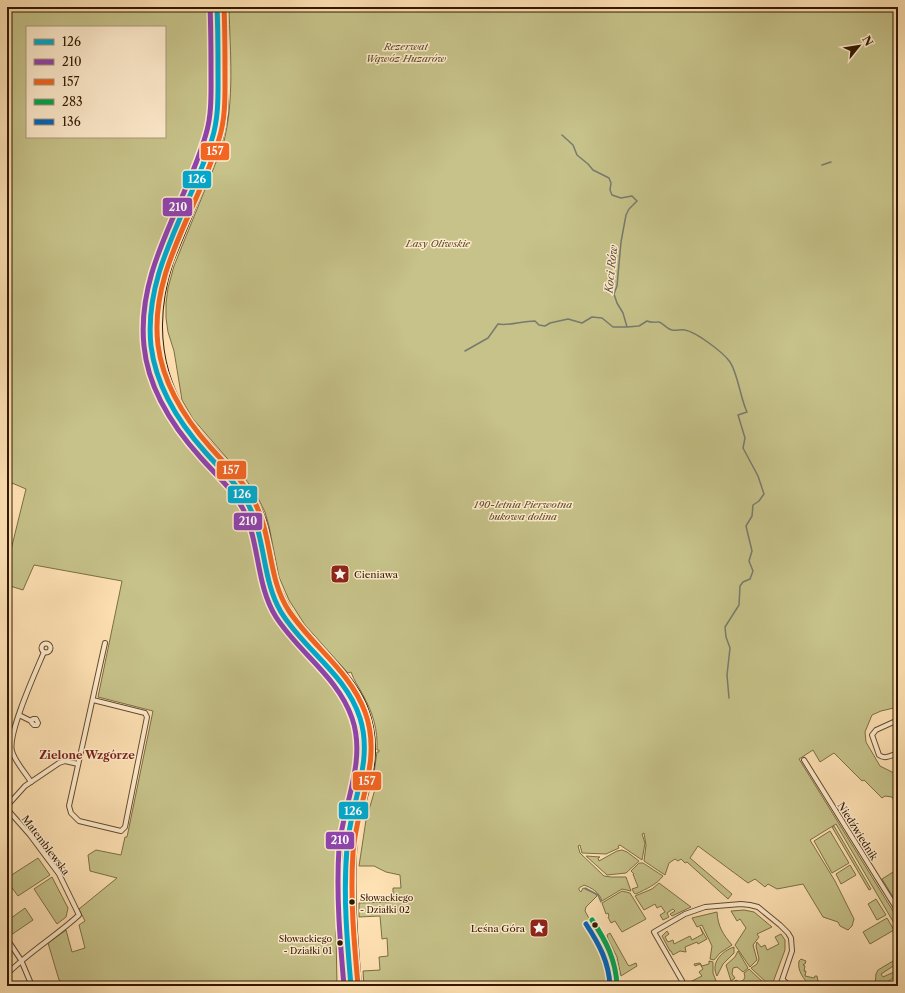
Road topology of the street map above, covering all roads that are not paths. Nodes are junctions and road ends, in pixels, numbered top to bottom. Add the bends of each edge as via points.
1 (217, 7) edge
2 (224, 7) edge
3 (105, 643) dead end
4 (44, 652) dead end
5 (93, 700) junction
6 (19, 715) junction
7 (898, 720) edge
8 (31, 721) dead end
9 (898, 753) edge
10 (804, 760) dead end
11 (78, 764) junction
12 (31, 782) junction
13 (7, 806) edge
14 (7, 809) edge
15 (898, 911) edge
16 (592, 920) dead end
17 (7, 939) edge
18 (21, 960) junction
19 (7, 974) edge
20 (783, 980) junction
21 (32, 986) edge
22 (351, 986) edge
23 (358, 986) edge
24 (617, 986) edge
25 (685, 986) edge
26 (780, 986) edge
27 (790, 986) edge

1 - 22 main road via 216,125 207,154 157,277 150,310 150,342 156,373 170,406 185,429 239,490 250,508 261,540 267,579 281,612 344,685 360,717 366,753 348,830 346,853 346,912
2 - 23 main road via 225,102 222,132 164,279 159,311 159,341 166,375 183,412 197,432 243,484 254,501 267,535 275,583 285,605 350,681 368,720 372,743 371,766 357,824 353,855 353,913
3 - 5 street
4 - 6 street
5 - 11 street
5 - 11 street via 147,715 124,830 118,831 85,823 72,815 69,804
6 - 8 street
6 - 12 street via 11,737 11,748
7 - 9 street via 872,733 879,755 886,758
10 - 15 street, Niedźwiednik
11 - 12 street via 61,762
12 - 13 street
14 - 18 street, Matemblewska via 59,874 79,915
16 - 24 street via 613,957
17 - 18 street
18 - 19 street
18 - 21 street
20 - 25 street via 792,951 788,933 758,907 746,904 728,905 695,910 654,932
20 - 26 street
20 - 27 street

